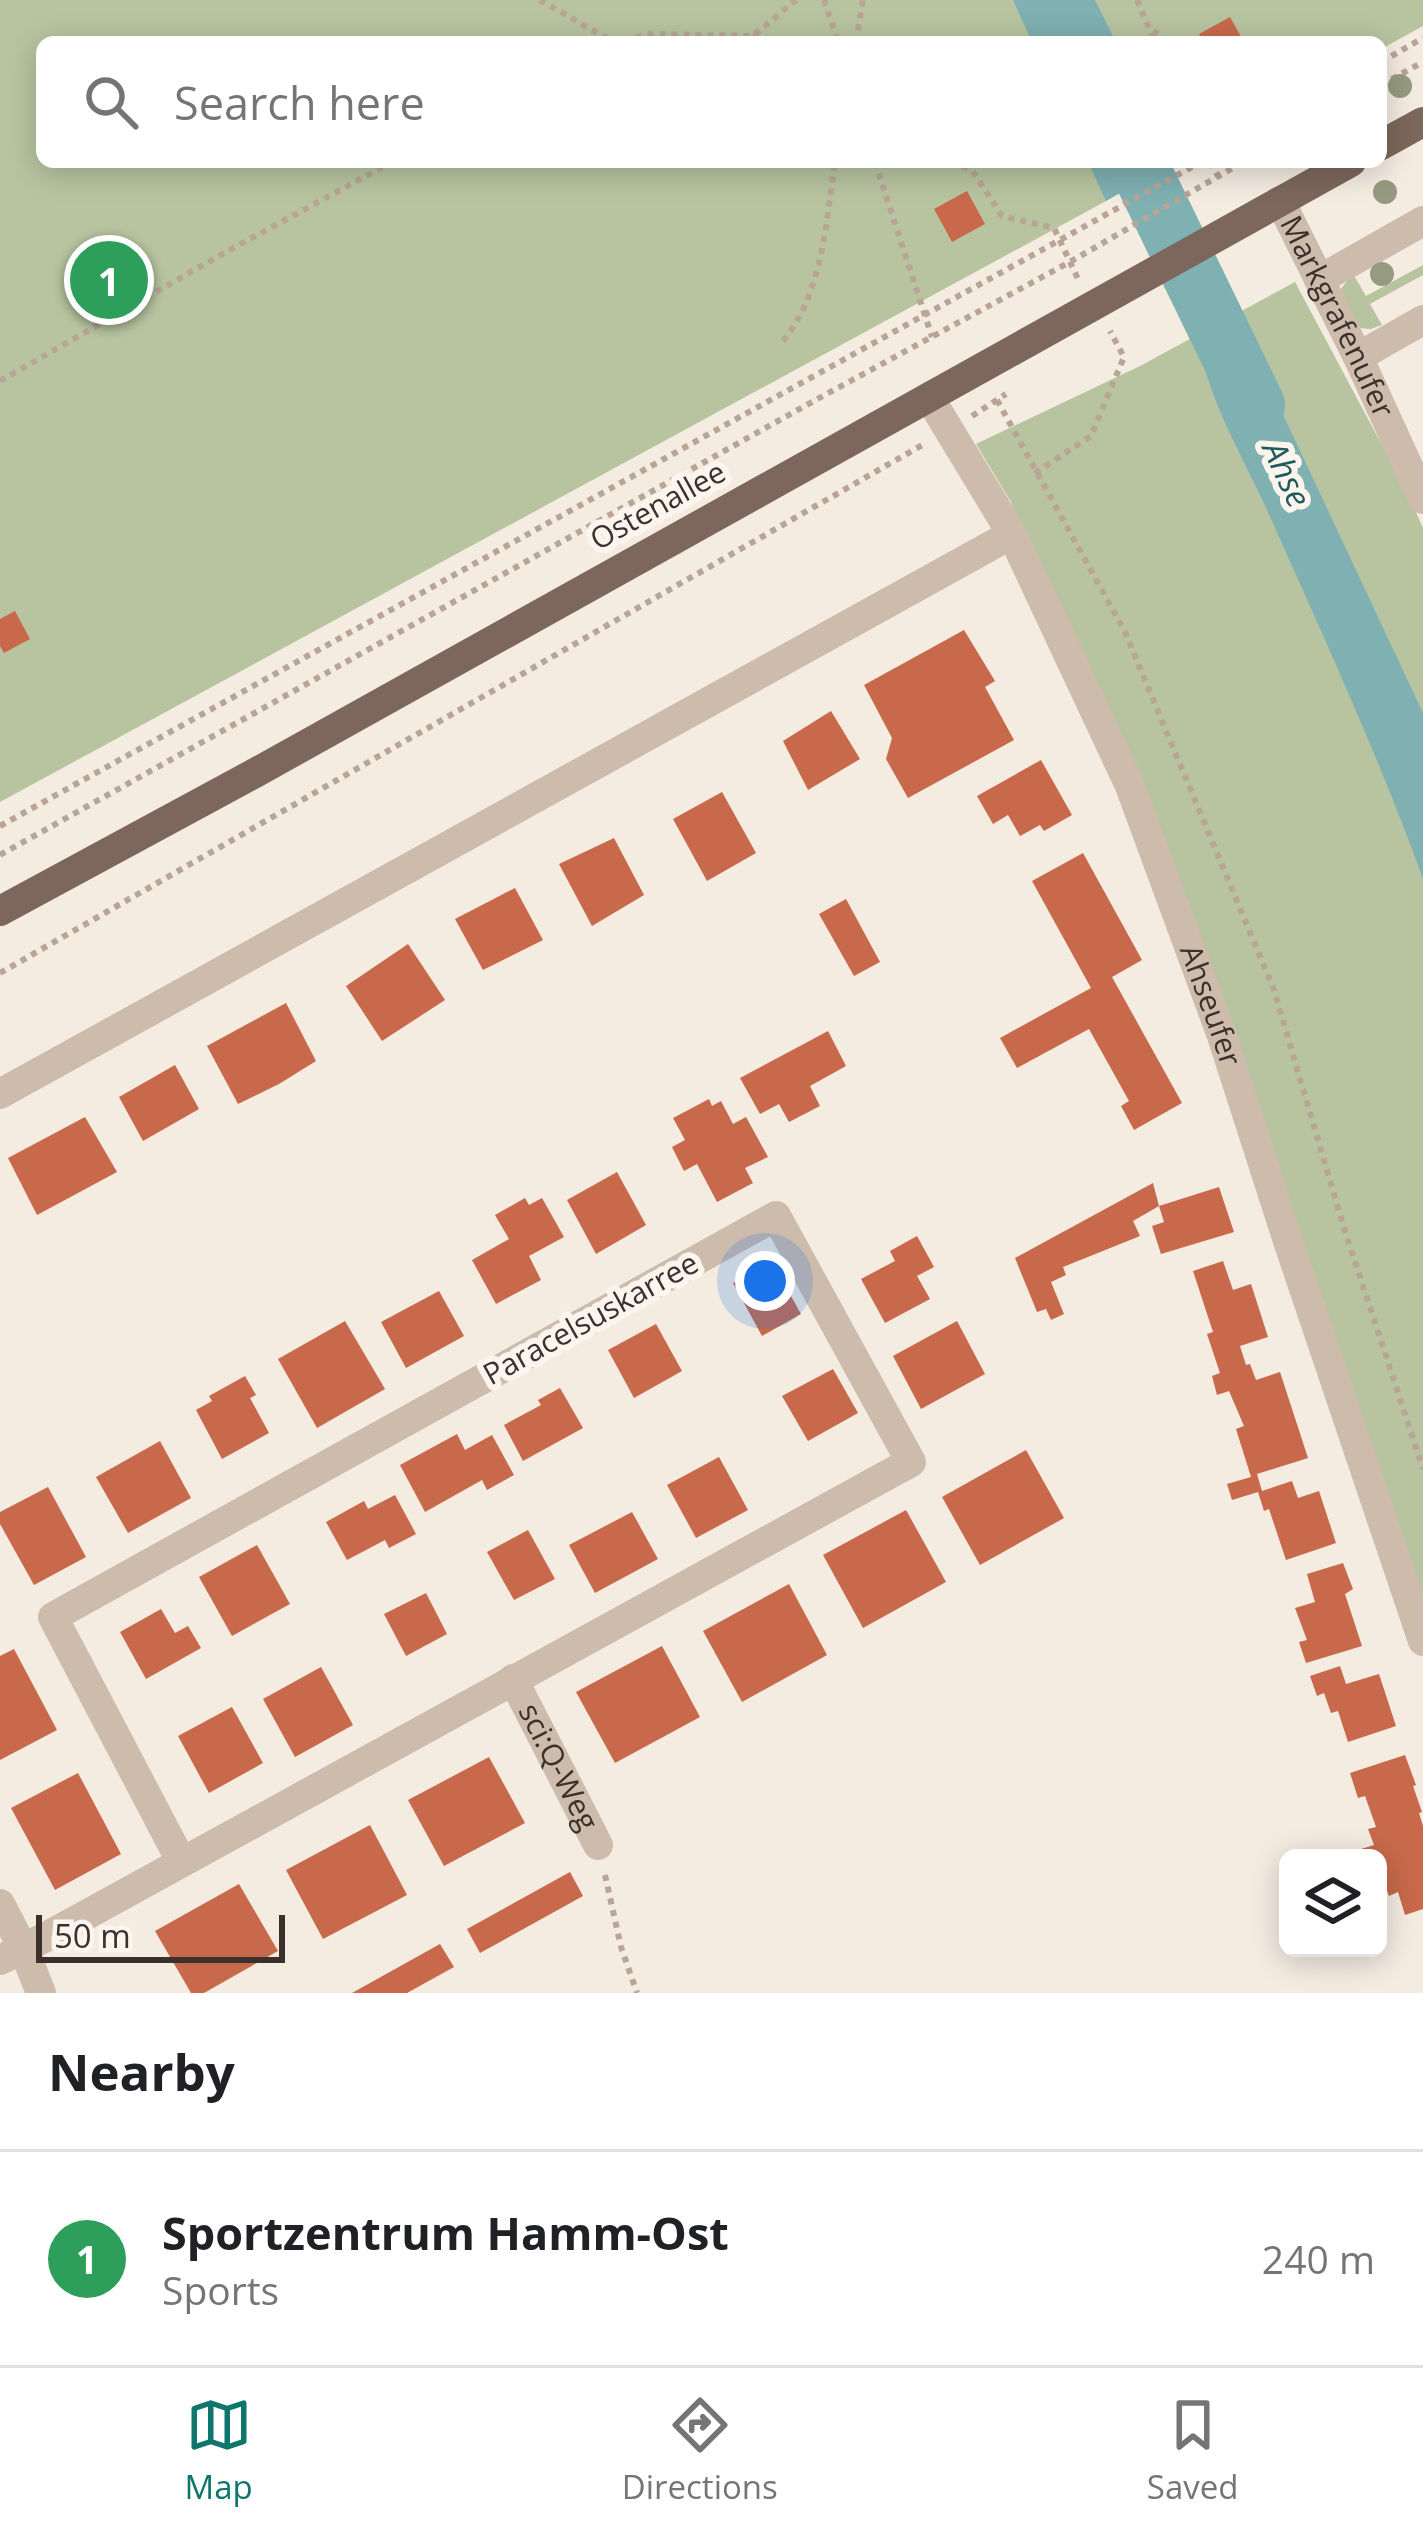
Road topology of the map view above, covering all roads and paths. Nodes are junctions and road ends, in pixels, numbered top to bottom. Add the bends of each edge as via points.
1 (540, 0) edge
2 (796, 0) edge
3 (824, 0) edge
4 (863, 0) edge
5 (1137, 0) edge
6 (1149, 28) junction
7 (603, 36) edge
8 (641, 36) edge
9 (753, 36) joint
10 (836, 36) edge
11 (857, 36) edge
12 (1152, 36) edge
13 (1161, 36) edge
14 (1423, 38) edge
15 (1387, 59) edge
16 (1423, 62) edge
17 (1387, 82) edge
18 (1423, 122) edge
19 (1387, 142) edge
20 (381, 168) edge
21 (834, 168) edge
22 (877, 168) edge
23 (967, 168) edge
24 (1191, 168) edge
25 (1214, 168) edge
26 (1233, 168) edge
27 (1340, 168) edge
28 (1219, 176) junction
29 (1280, 202) junction
30 (1423, 221) edge
31 (1061, 238) junction
32 (1069, 262) junction
33 (1319, 280) junction
34 (924, 313) junction
35 (1423, 320) edge
36 (1112, 335) dead end
37 (932, 337) junction
38 (783, 341) dead end
39 (1358, 357) junction
40 (0, 381) edge
41 (928, 397) junction
42 (949, 430) junction
43 (1035, 473) junction
44 (1423, 500) edge
45 (1012, 534) junction
46 (0, 826) edge
47 (0, 855) edge
48 (0, 911) edge
49 (0, 973) edge
50 (0, 1094) edge
51 (1423, 1469) edge
52 (1423, 1641) edge
53 (513, 1679) junction
54 (598, 1845) joint
55 (181, 1861) junction
56 (0, 1904) edge
57 (24, 1949) edge
58 (41, 1993) edge
59 (637, 1993) edge

1 - 7 path
2 - 9 path
3 - 10 path
4 - 11 path
5 - 6 path
6 - 12 path
6 - 13 path
8 - 9 path
14 - 15 path
16 - 17 path
18 - 19 main road
20 - 40 path
21 - 38 path via 808,298
22 - 34 path
23 - 31 path via 1002,216 1054,228
24 - 31 path
25 - 28 path
26 - 28 path
27 - 29 main road, Ostenallee
28 - 32 path
29 - 33 street, Markgrafenufer
29 - 41 main road, Ostenallee
30 - 33 street
31 - 32 path
31 - 34 path
32 - 37 path
33 - 39 street, Markgrafenufer
34 - 37 path
34 - 46 path
35 - 39 street
36 - 43 path via 1124,357 1091,436
37 - 47 path
39 - 44 street, Markgrafenufer
41 - 42 street, Ahseufer
41 - 48 main road, Ostenallee
42 - 43 path via 997,400
42 - 45 street, Ahseufer
42 - 49 path
43 - 51 path via 1125,632 1274,990
45 - 50 street
45 - 52 street, Ahseufer via 1130,786
53 - 54 street, sci:Q-Weg
53 - 55 street, Paracelsuskarree
53 - 55 street, Paracelsuskarree via 910,1462 776,1216 53,1617
54 - 59 path, sci:Q-Weg
55 - 57 street, Paracelsuskarree
56 - 57 street
57 - 58 street

